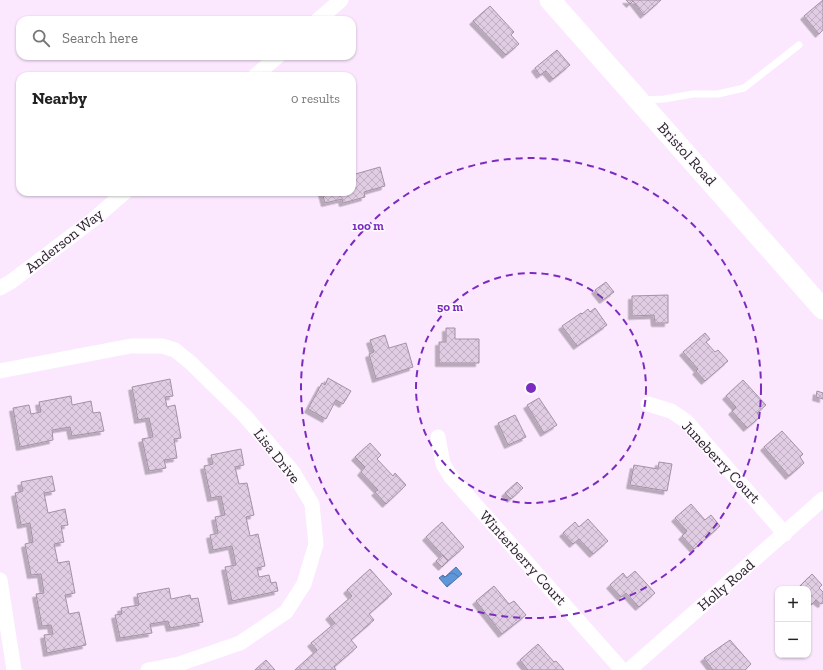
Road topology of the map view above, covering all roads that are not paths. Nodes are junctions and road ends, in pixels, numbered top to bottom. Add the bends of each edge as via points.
1 (341, 0) edge
2 (550, 0) edge
3 (323, 16) edge
4 (799, 45) dead end
5 (273, 60) edge
6 (260, 72) edge
7 (638, 100) junction
8 (120, 196) edge
9 (0, 288) edge
10 (823, 309) edge
11 (0, 371) edge
12 (648, 404) dead end
13 (438, 437) dead end
14 (823, 499) edge
15 (784, 534) junction
16 (0, 580) edge
17 (14, 670) edge
18 (148, 670) edge
19 (622, 670) edge
20 (629, 670) edge

1 - 3 street
2 - 7 main road, Bristol Road
4 - 7 lane via 744,88 718,94
5 - 6 street
7 - 10 main road, Bristol Road
8 - 9 street, Anderson Way via 94,219
11 - 18 street, Lisa Drive via 131,346 162,346 175,350 245,416 293,472 312,504 316,544 304,584 286,612 240,643 179,664
12 - 15 street, Juneberry Court via 671,411 686,421
13 - 19 street, Winterberry Court via 443,464 451,477
14 - 15 street, Holly Road
15 - 20 street, Holly Road
16 - 17 street

